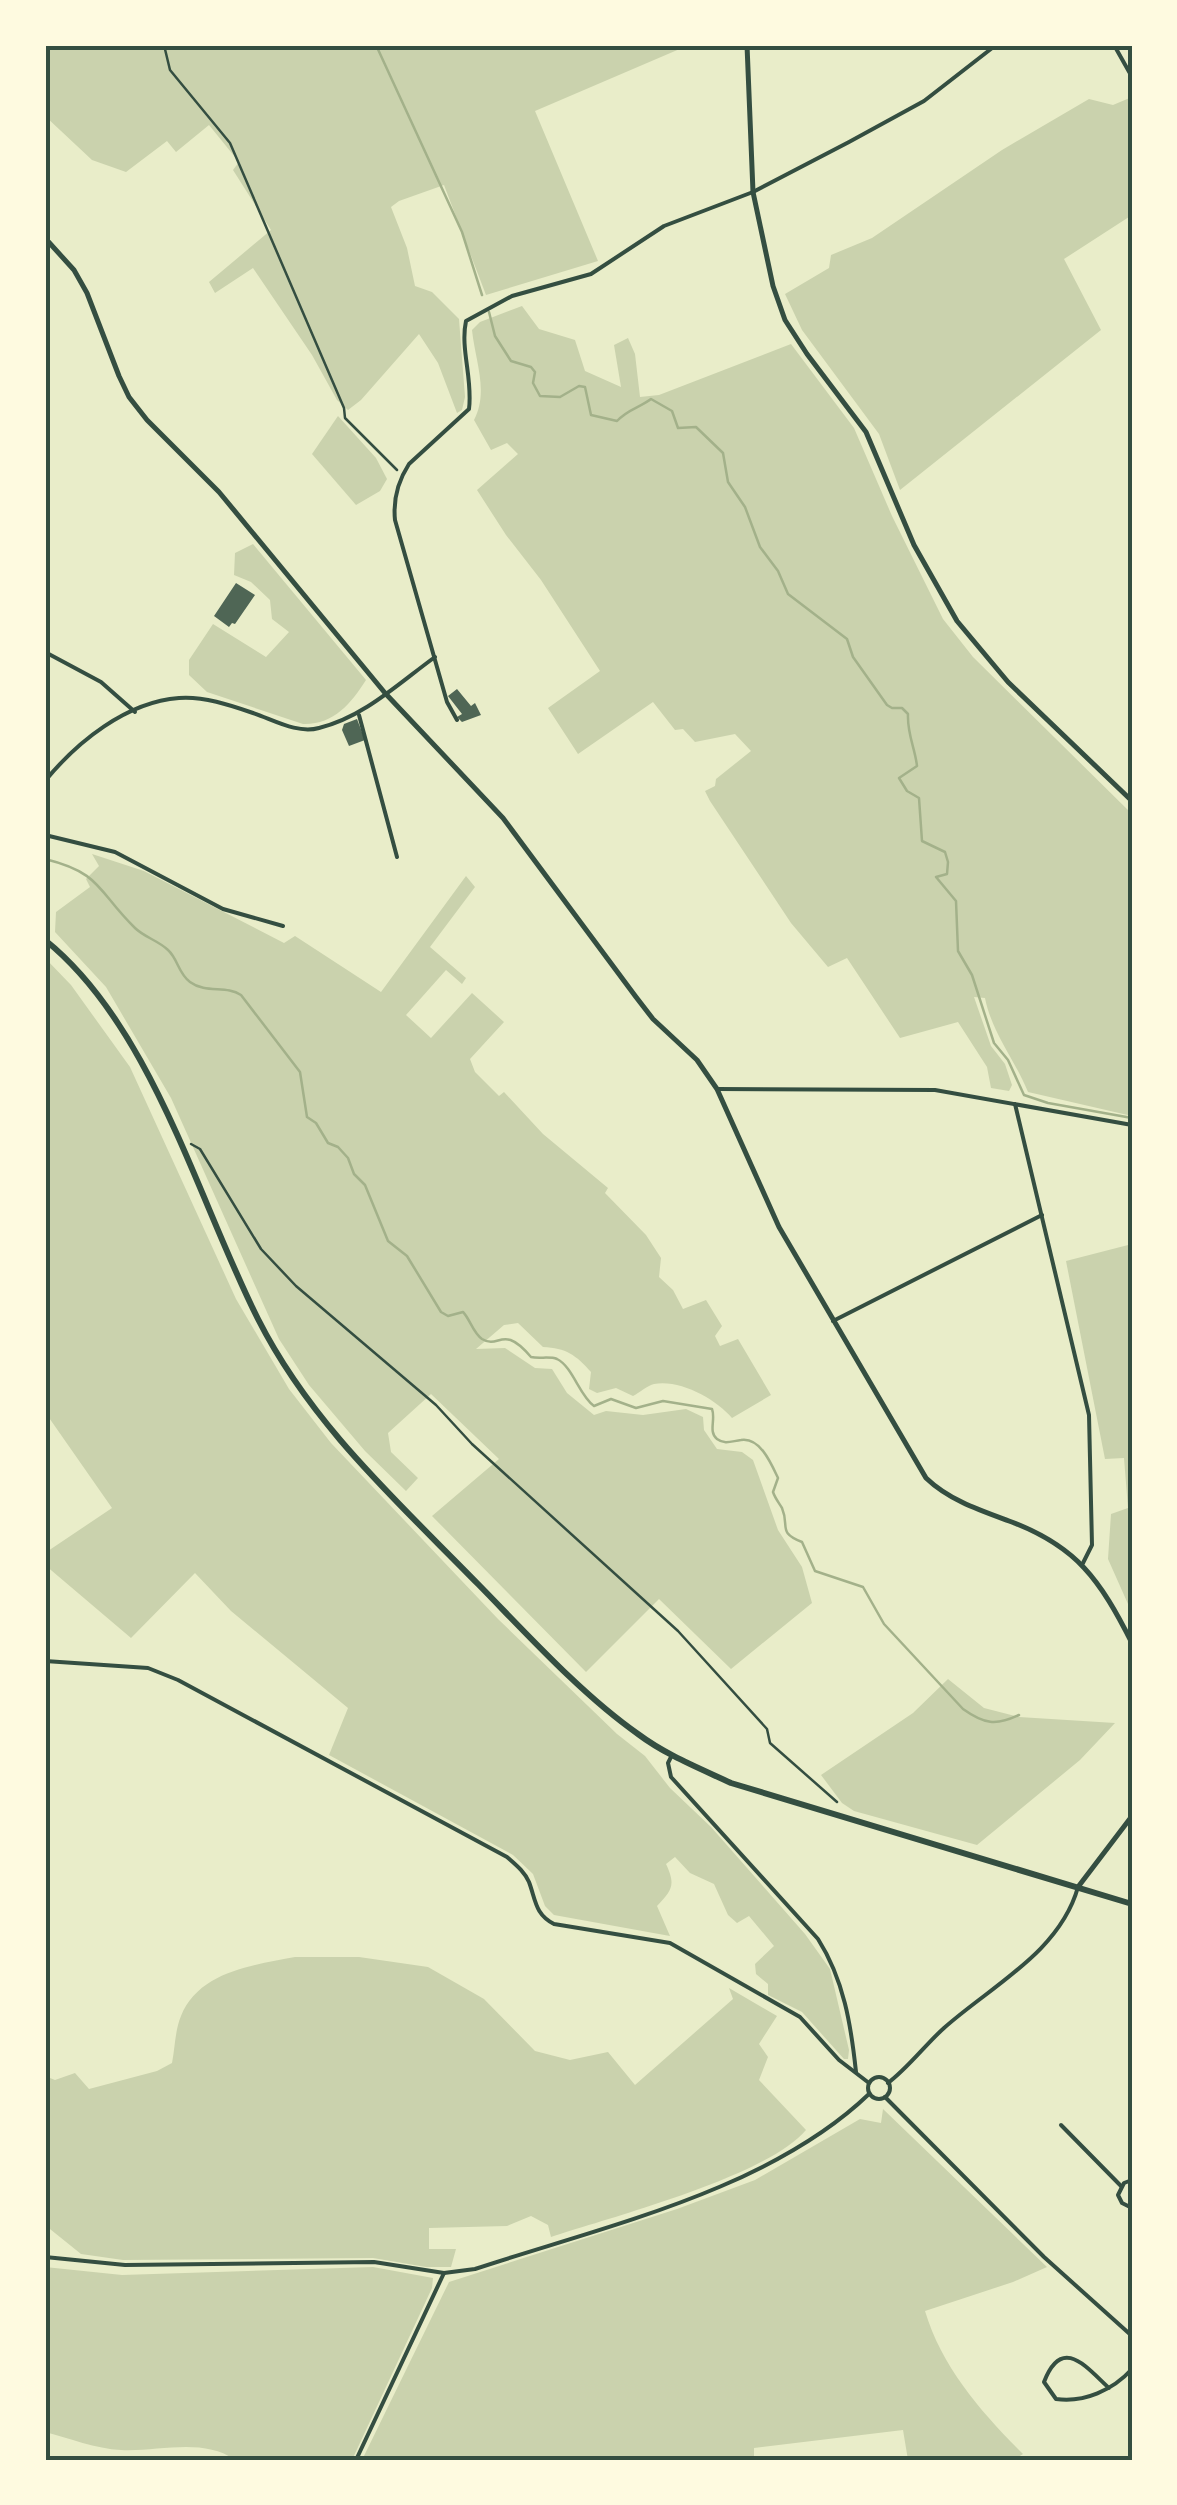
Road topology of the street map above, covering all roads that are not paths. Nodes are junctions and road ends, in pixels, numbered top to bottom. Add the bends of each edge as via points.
1 (747, 45) edge
2 (996, 45) edge
3 (1114, 45) edge
4 (1132, 78) edge
5 (753, 192) junction
6 (45, 238) edge
7 (45, 652) edge
8 (436, 657) junction
9 (385, 693) junction
10 (135, 712) junction
11 (359, 715) junction
12 (456, 720) dead end
13 (45, 781) edge
14 (1132, 801) edge
15 (45, 835) edge
16 (397, 857) dead end
17 (284, 926) dead end
18 (45, 940) edge
19 (716, 1088) junction
20 (1015, 1104) junction
21 (1132, 1126) edge
22 (1042, 1215) junction
23 (833, 1321) junction
24 (1083, 1563) junction
25 (1132, 1644) edge
26 (45, 1662) edge
27 (672, 1755) junction
28 (1132, 1816) edge
29 (1078, 1887) junction
30 (1132, 1904) edge
31 (856, 2072) junction
32 (888, 2083) junction
33 (869, 2084) junction
34 (869, 2094) junction
35 (885, 2097) junction
36 (1061, 2125) dead end
37 (1132, 2180) edge
38 (1120, 2186) junction
39 (1132, 2208) edge
40 (45, 2257) edge
41 (444, 2273) junction
42 (1132, 2336) edge
43 (1132, 2369) edge
44 (1109, 2388) junction
45 (356, 2460) edge

1 - 5 street
2 - 5 street via 924,101
3 - 4 street
5 - 8 street via 664,226 591,274 512,296 466,321 468,409 408,464 394,507
5 - 14 street via 785,320 866,432 942,598 1008,682
6 - 9 street via 87,292 129,396 219,492
7 - 10 street via 101,682
8 - 9 street
8 - 12 street
9 - 11 street
9 - 19 street via 503,818 636,998
10 - 11 street via 165,700 199,698 304,730
10 - 13 street via 90,736
11 - 16 street
15 - 17 street via 116,852 223,909
18 - 27 main road via 115,1020 142,1065 256,1315 319,1418 611,1714
19 - 20 street via 935,1090
19 - 23 street via 779,1227
20 - 21 street
20 - 22 street
22 - 23 street
22 - 24 street via 1089,1415 1092,1545
23 - 24 street via 926,1478 943,1493 1053,1541
24 - 25 street
26 - 31 street via 148,1668 178,1680 507,1857 527,1877 545,1919 685,1950 800,2017
27 - 29 main road via 731,1783
27 - 31 street via 672,1777 835,1966
28 - 29 street
29 - 30 main road
29 - 32 street via 1044,1945
31 - 33 street
32 - 33 street via 876,2078
32 - 35 street
33 - 34 street
34 - 35 street
34 - 41 street via 809,2142 763,2168 661,2208 475,2269
35 - 42 street
36 - 38 street
37 - 38 street
38 - 39 street via 1119,2199
40 - 41 street via 125,2266 374,2262
41 - 45 street
43 - 44 street
44 - 44 street via 1056,2400 1044,2382 1049,2368 1071,2356

